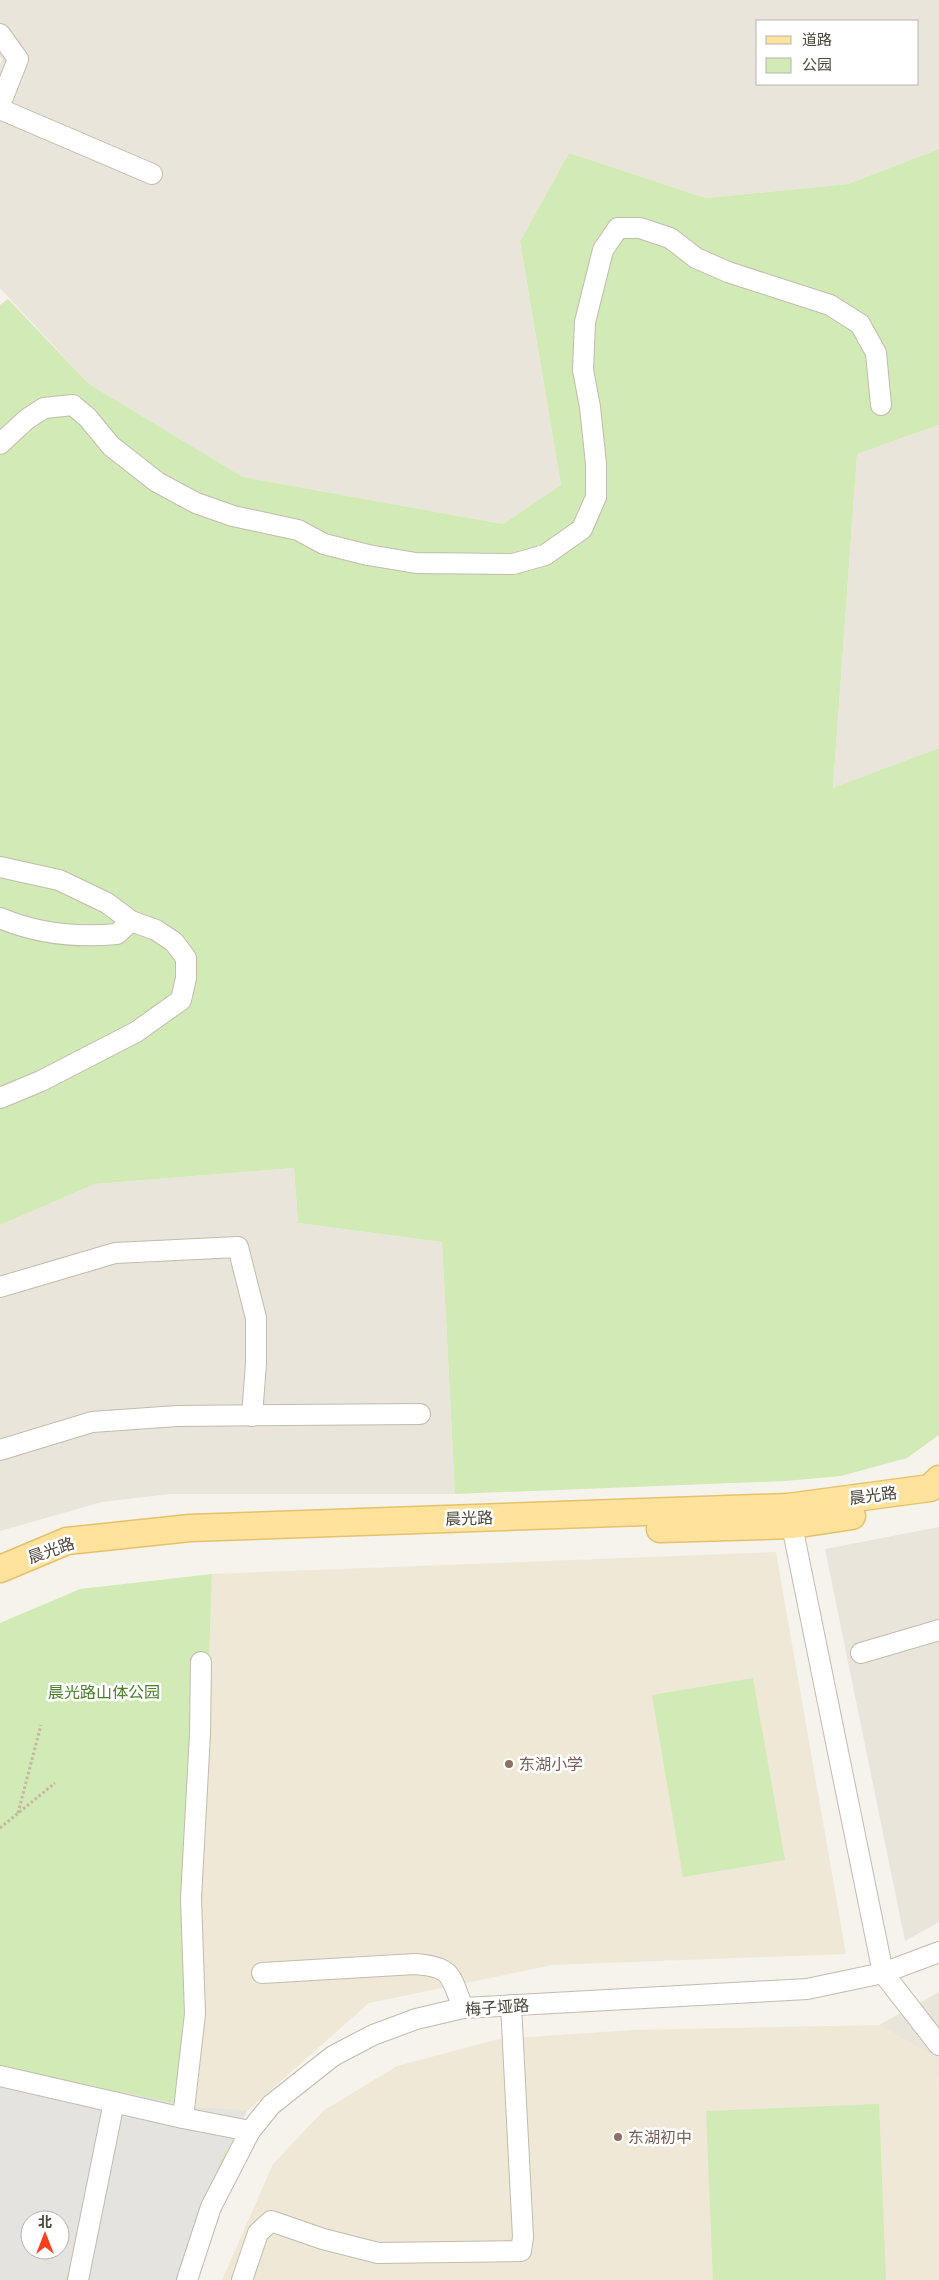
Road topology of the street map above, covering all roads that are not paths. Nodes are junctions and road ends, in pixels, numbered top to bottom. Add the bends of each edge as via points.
1 (0, 34) edge
2 (0, 105) edge
3 (0, 109) edge
4 (152, 174) dead end
5 (881, 405) dead end
6 (0, 444) edge
7 (0, 867) edge
8 (0, 918) edge
9 (131, 921) junction
10 (0, 1098) edge
11 (0, 1287) edge
12 (420, 1414) dead end
13 (252, 1416) junction
14 (0, 1450) edge
15 (939, 1479) edge
16 (939, 1499) edge
17 (791, 1516) junction
18 (0, 1569) edge
19 (0, 1583) edge
20 (939, 1630) edge
21 (862, 1653) dead end
22 (201, 1662) dead end
23 (939, 1952) edge
24 (262, 1973) dead end
25 (883, 1973) junction
26 (511, 2005) junction
27 (463, 2008) junction
28 (939, 2046) edge
29 (0, 2076) edge
30 (114, 2102) junction
31 (183, 2118) junction
32 (250, 2130) junction
33 (78, 2280) edge
34 (188, 2280) edge
35 (242, 2280) edge

1 - 2 street via 18,59
3 - 4 street
5 - 6 street via 876,353 860,324 830,305 728,272 696,258 670,238 640,228 618,228 603,250 585,322 583,370 596,464 596,497 582,529 545,555 513,564 416,563 324,544 298,530 233,516 196,503 157,482 112,446 73,405 44,408
7 - 9 street via 59,880 107,903
8 - 9 street via 22,927 72,936 117,934
9 - 10 street via 156,930 174,942 186,958 181,1000 136,1032
11 - 13 street via 115,1253 238,1247 256,1318
12 - 13 street
13 - 14 street via 177,1416 92,1422
15 - 17 main road, 晨光路 via 930,1488
16 - 17 main road, 晨光路 via 934,1503
17 - 18 main road, 晨光路 via 190,1528 67,1541
17 - 19 main road, 晨光路 via 190,1544 67,1556
17 - 25 street
20 - 21 street
22 - 31 street via 191,1898 195,2014
23 - 25 street, 梅子垭路
24 - 27 street via 415,1964 436,1966 450,1974
25 - 26 street, 梅子垭路 via 807,1989
25 - 28 street
26 - 27 street, 梅子垭路
26 - 35 street via 523,2237 521,2251 378,2253 271,2221 258,2233
27 - 32 street, 梅子垭路 via 416,2019 373,2035 333,2056 271,2105
29 - 30 street
30 - 31 street
30 - 33 street
31 - 32 street
32 - 34 street, 梅子垭路 via 211,2207

